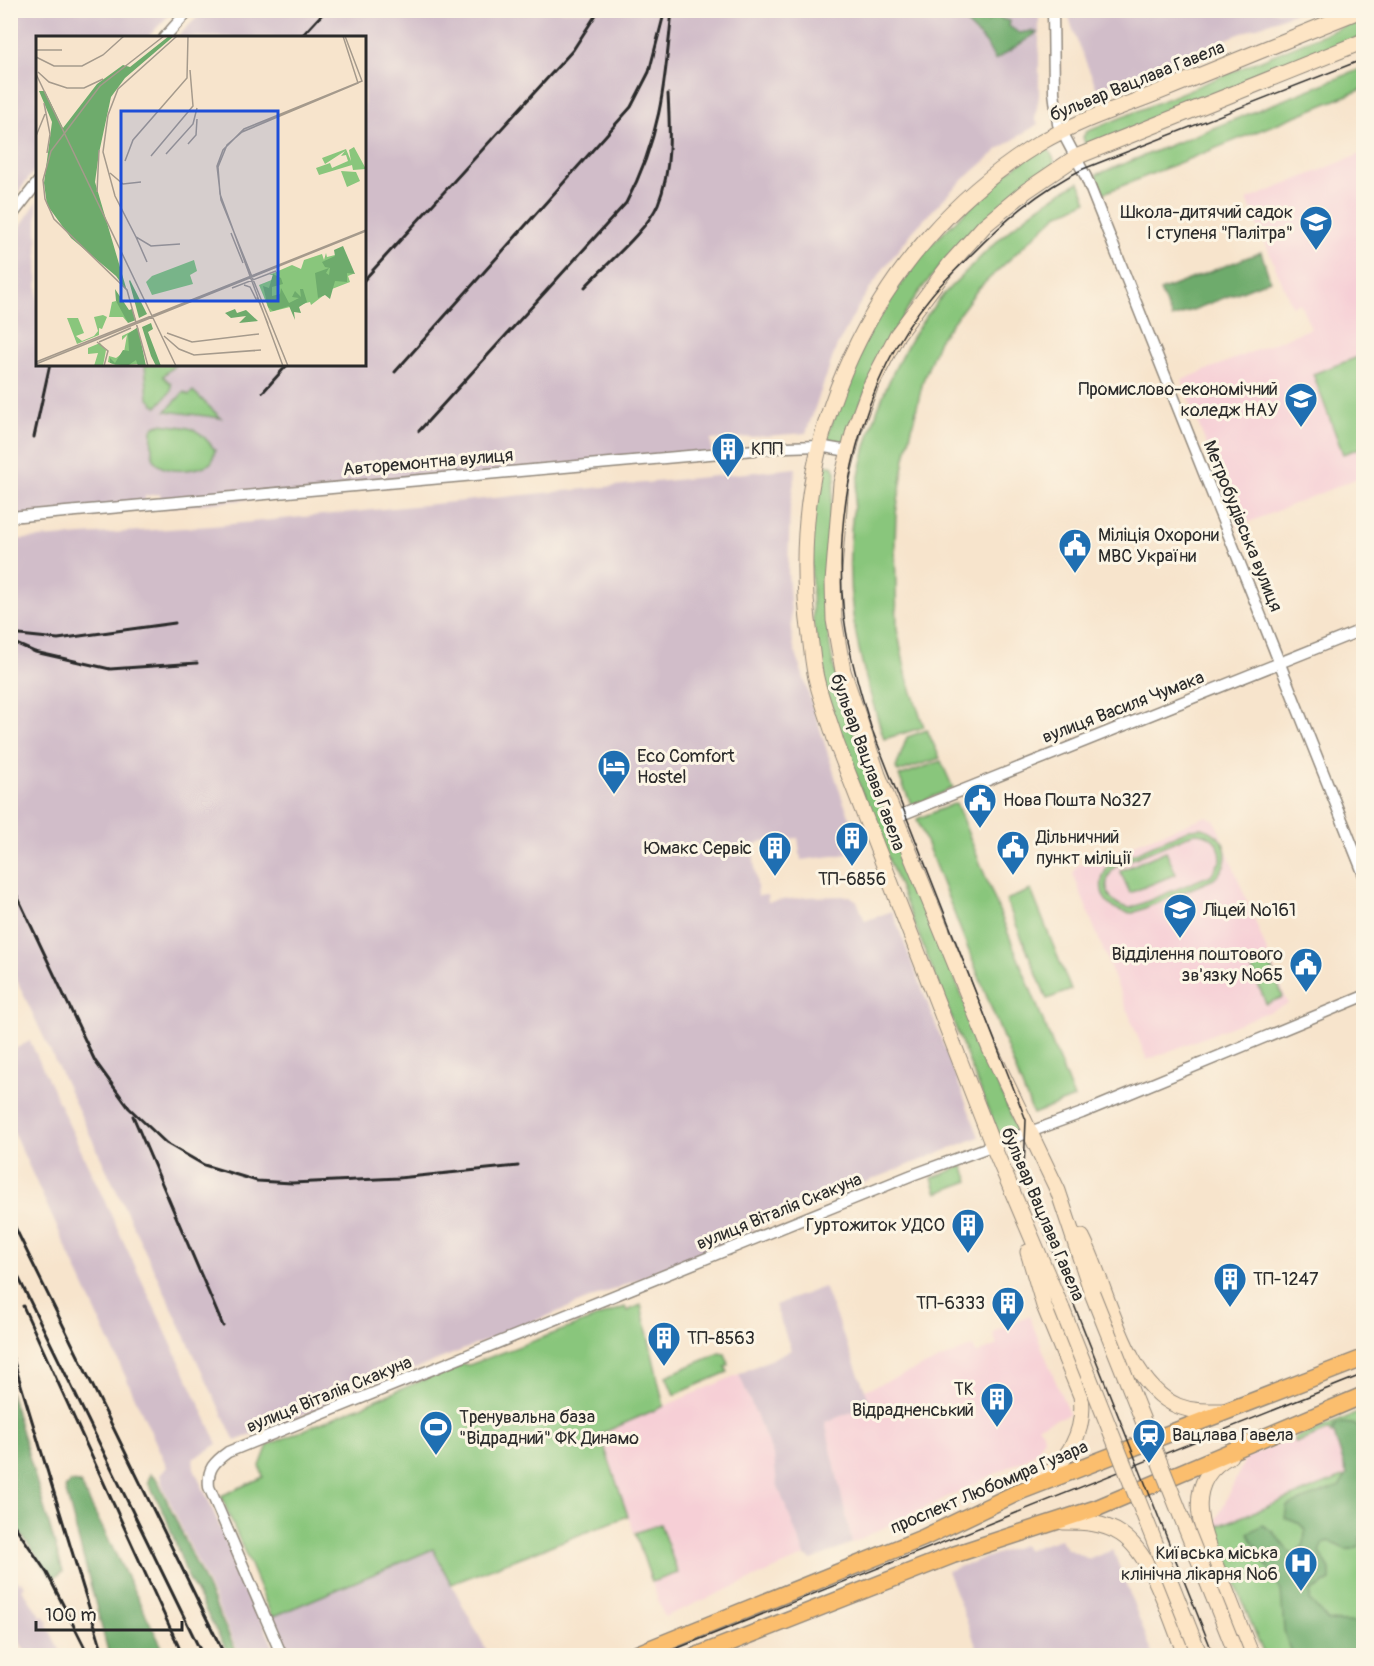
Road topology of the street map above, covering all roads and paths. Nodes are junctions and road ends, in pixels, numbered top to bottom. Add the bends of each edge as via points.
1 (189, 10) edge
2 (1053, 10) edge
3 (1361, 10) edge
4 (166, 36) edge
5 (1364, 41) edge
6 (1060, 131) junction
7 (1076, 157) junction
8 (36, 185) edge
9 (10, 218) edge
10 (819, 446) junction
11 (848, 451) junction
12 (10, 517) edge
13 (1364, 629) edge
14 (1280, 663) junction
15 (896, 817) junction
16 (1364, 875) edge
17 (1364, 996) edge
18 (1030, 1132) junction
19 (993, 1146) junction
20 (1011, 1188) junction
21 (1058, 1191) junction
22 (1364, 1358) edge
23 (1364, 1395) edge
24 (1233, 1410) junction
25 (1250, 1445) junction
26 (1021, 1491) junction
27 (1045, 1523) junction
28 (282, 1656) edge
29 (632, 1656) edge
30 (696, 1656) edge
31 (1186, 1656) edge
32 (1200, 1656) edge
33 (1237, 1656) edge
34 (1252, 1656) edge

1 - 4 street
2 - 6 street via 1054,92
3 - 6 main road, бульвар Вацлава Гавела
5 - 7 main road, бульвар Вацлава Гавела
6 - 7 street, Метробудівська вулиця
6 - 10 main road, бульвар Вацлава Гавела via 1002,170 958,208 892,282 864,326 841,377
7 - 11 main road, бульвар Вацлава Гавела via 1026,191 986,225 927,293 884,358
7 - 14 street, Метробудівська вулиця
8 - 9 street
10 - 11 street, Авторемонтна вулиця
10 - 12 street, Авторемонтна вулиця
10 - 19 main road, бульвар Вацлава Гавела via 804,570 817,682 836,742
11 - 15 main road, бульвар Вацлава Гавела via 836,531 834,620 843,671
13 - 14 street, вулиця Василя Чумака
14 - 15 street, вулиця Василя Чумака
14 - 16 street, Метробудівська вулиця
15 - 18 main road, бульвар Вацлава Гавела via 990,1049
17 - 18 street, вулиця Віталія Скакуна
18 - 19 street, вулиця Віталія Скакуна
18 - 21 main road, бульвар Вацлава Гавела
19 - 20 main road, бульвар Вацлава Гавела
19 - 28 street, вулиця Віталія Скакуна via 912,1175 228,1452 212,1466 209,1487
20 - 26 main road via 1044,1306 1083,1409 1082,1423 1069,1450 1047,1475
20 - 32 main road, бульвар Вацлава Гавела, bridge
21 - 24 main road via 1090,1253 1129,1352 1146,1381 1177,1406
21 - 33 main road, бульвар Вацлава Гавела, bridge via 1092,1293
22 - 24 main road, проспект Любомира Гузара
23 - 25 main road
24 - 26 main road, проспект Любомира Гузара
25 - 27 main road via 1097,1508
25 - 34 main road via 1215,1467 1203,1487 1198,1512 1204,1537
26 - 29 main road, проспект Любомира Гузара via 923,1538
27 - 30 main road
27 - 31 main road via 1101,1525 1131,1543 1146,1563

